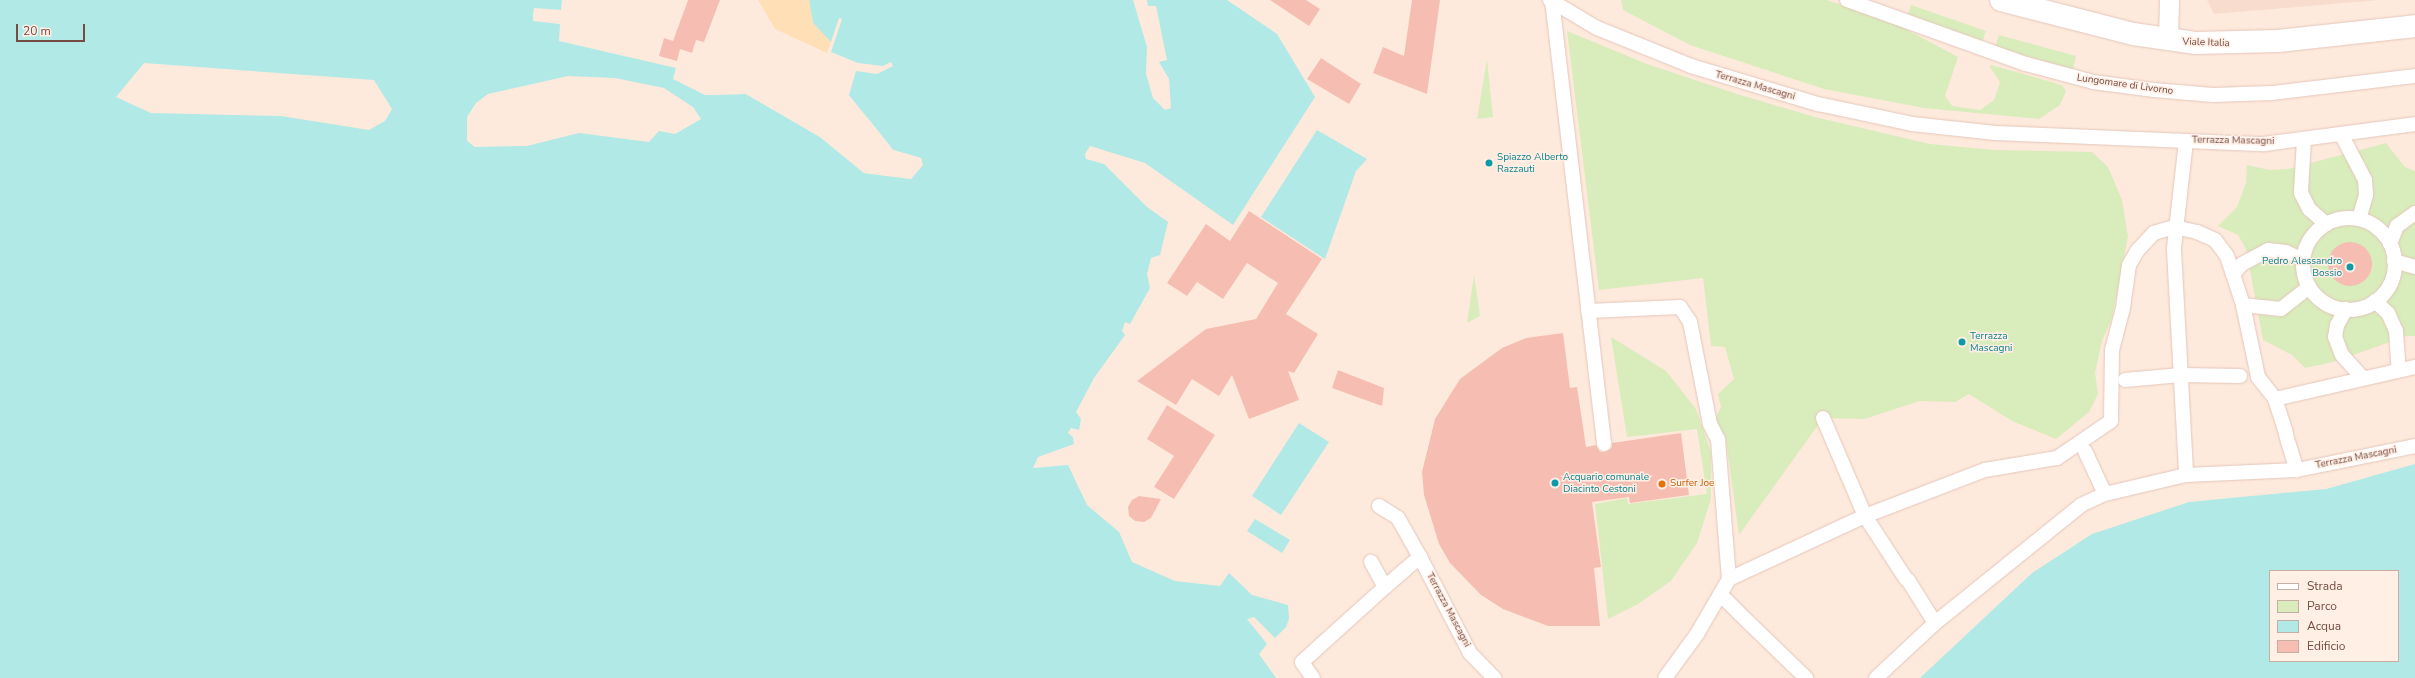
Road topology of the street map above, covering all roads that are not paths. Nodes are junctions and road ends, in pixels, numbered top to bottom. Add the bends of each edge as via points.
1 (1551, 0) edge
2 (1847, 0) edge
3 (2001, 0) edge
4 (2169, 0) edge
5 (2415, 26) edge
6 (2168, 40) junction
7 (2415, 76) edge
8 (2415, 124) edge
9 (2341, 134) junction
10 (2304, 138) junction
11 (2186, 141) junction
12 (2415, 213) edge
13 (2359, 219) junction
14 (2326, 224) junction
15 (2174, 227) junction
16 (2390, 244) junction
17 (2303, 260) junction
18 (2394, 261) junction
19 (2415, 267) edge
20 (2232, 274) junction
21 (2309, 287) junction
22 (2375, 301) junction
23 (2243, 305) junction
24 (2346, 310) junction
25 (1588, 311) junction
26 (2415, 366) edge
27 (2399, 370) junction
28 (2180, 375) junction
29 (2258, 377) junction
30 (2363, 378) junction
31 (2120, 381) junction
32 (2275, 399) junction
33 (1823, 418) dead end
34 (1604, 444) dead end
35 (2415, 446) edge
36 (2083, 447) junction
37 (2297, 470) junction
38 (2186, 475) junction
39 (2105, 494) junction
40 (1379, 506) dead end
41 (1865, 516) junction
42 (1420, 557) junction
43 (1371, 562) dead end
44 (1729, 578) junction
45 (1384, 587) junction
46 (1720, 594) junction
47 (1936, 622) junction
48 (1313, 678) edge
49 (1494, 678) edge
50 (1666, 678) edge
51 (1806, 678) edge
52 (1876, 678) edge

1 - 11 street, Terrazza Mascagni via 1597,28 1691,66 1818,104 1863,114 1959,130
1 - 25 street, Terrazza Mascagni
2 - 7 street, Lungomare di Livorno via 2026,64 2093,82 2213,95 2272,93
3 - 6 main road, Viale Italia via 2106,28
4 - 6 street
5 - 6 main road, Viale Italia via 2236,44
8 - 9 street, Terrazza Mascagni
9 - 10 street, Terrazza Mascagni
9 - 13 street via 2365,180 2366,195
10 - 11 street, Terrazza Mascagni via 2264,144
10 - 14 street via 2301,193 2309,209
11 - 15 street, Terrazza Mascagni
12 - 16 street via 2398,226
13 - 14 street via 2346,218
13 - 16 street via 2377,228
14 - 17 street via 2310,239
15 - 20 street via 2198,232 2215,240 2227,256
15 - 28 street, Terrazza Mascagni
15 - 31 street via 2154,233 2137,251 2129,265 2123,308 2112,350
16 - 18 street
17 - 20 street via 2286,252 2268,250 2242,264
17 - 21 street via 2304,274
18 - 19 street
18 - 22 street via 2390,284
20 - 23 street
21 - 23 street via 2281,309
21 - 24 street via 2325,303
22 - 24 street via 2364,307
22 - 27 street via 2388,313 2396,331
23 - 29 street
24 - 30 street via 2337,324 2335,337 2342,355
25 - 34 street, Terrazza Mascagni
25 - 44 street via 1680,307 1690,322 1710,424 1718,440
26 - 27 street
27 - 30 street
28 - 29 street
28 - 31 street
28 - 38 street, Terrazza Mascagni
29 - 32 street
30 - 32 street
31 - 36 street via 2111,421
32 - 37 street
33 - 41 street
35 - 37 street, Terrazza Mascagni
36 - 39 street
36 - 41 street via 2057,458 1984,470
37 - 38 street, Terrazza Mascagni
38 - 39 street, Terrazza Mascagni
39 - 47 street, Terrazza Mascagni via 2081,505
40 - 42 street, Terrazza Mascagni via 1398,518
41 - 44 street
41 - 47 street
42 - 45 street
42 - 49 street, Terrazza Mascagni via 1470,653
43 - 45 street
44 - 46 street
45 - 48 street via 1302,662
46 - 50 street via 1697,634
46 - 51 street
47 - 52 street, Terrazza Mascagni

